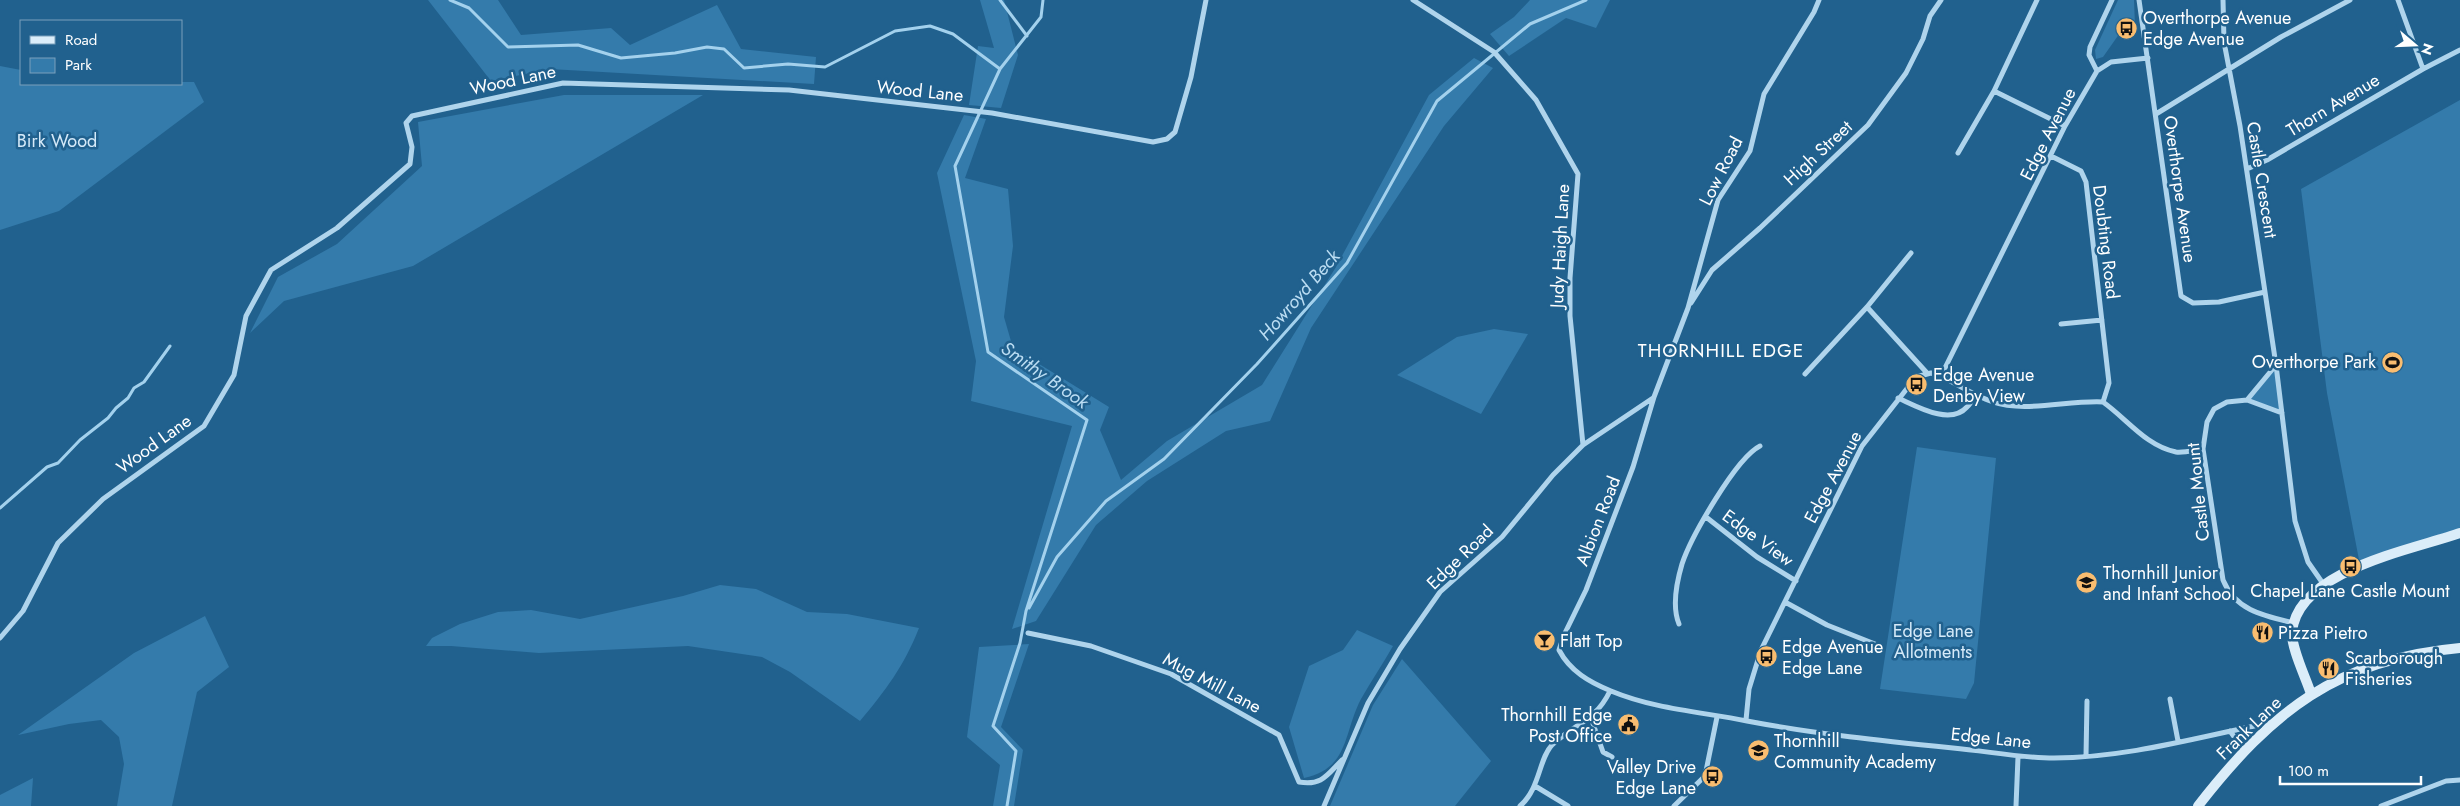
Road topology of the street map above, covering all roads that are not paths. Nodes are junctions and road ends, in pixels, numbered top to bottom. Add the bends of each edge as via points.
1 (1206, 0) edge
2 (1413, 0) edge
3 (1819, 0) edge
4 (1941, 0) edge
5 (2037, 0) edge
6 (2112, 0) edge
7 (2139, 0) edge
8 (2223, 0) edge
9 (2350, 0) edge
10 (2398, 0) edge
11 (2460, 50) edge
12 (2148, 58) junction
13 (2229, 69) junction
14 (2423, 69) junction
15 (2097, 71) junction
16 (1994, 91) junction
17 (2156, 114) junction
18 (2066, 126) junction
19 (1958, 153) dead end
20 (2051, 156) junction
21 (2247, 170) junction
22 (1911, 253) dead end
23 (2265, 292) junction
24 (1688, 308) junction
25 (1867, 308) junction
26 (2102, 320) junction
27 (2061, 324) dead end
28 (2276, 365) junction
29 (1927, 373) junction
30 (1805, 374) dead end
31 (1941, 376) junction
32 (1975, 394) junction
33 (1654, 397) junction
34 (1898, 398) junction
35 (2246, 400) junction
36 (2104, 402) junction
37 (2282, 413) junction
38 (1583, 445) junction
39 (1760, 446) dead end
40 (2203, 449) junction
41 (1706, 517) junction
42 (2460, 533) edge
43 (1796, 581) junction
44 (2324, 585) junction
45 (1785, 602) junction
46 (2294, 623) junction
47 (1679, 624) dead end
48 (1028, 633) dead end
49 (0, 638) edge
50 (1880, 646) dead end
51 (2460, 648) edge
52 (1559, 650) joint
53 (1610, 691) junction
54 (2311, 694) junction
55 (2170, 698) dead end
56 (2087, 701) dead end
57 (1717, 717) junction
58 (1591, 718) junction
59 (1746, 720) junction
60 (2274, 722) junction
61 (2230, 731) junction
62 (2178, 741) junction
63 (2245, 752) junction
64 (2018, 756) junction
65 (2086, 756) junction
66 (1612, 757) dead end
67 (1344, 758) junction
68 (2460, 780) edge
69 (1535, 786) junction
70 (1324, 806) edge
71 (1520, 806) edge
72 (1568, 806) edge
73 (1674, 806) edge
74 (2016, 806) edge
75 (2198, 806) edge
76 (2381, 806) edge

1 - 49 street, Wood Lane via 1191,77 1175,132 1167,139 1153,142 992,113 789,90 564,83 412,116 406,123 412,147 410,164 337,228 270,270 246,316 234,375 204,426 103,499 58,543 23,611
2 - 38 street, Judy Haigh Lane via 1494,52 1536,100 1578,174 1570,316
3 - 24 street, Low Road via 1764,94 1750,151 1718,200
4 - 24 street, High Street via 1930,16 1906,73 1868,125 1712,270
5 - 16 street
6 - 15 street via 2090,47 2089,55
7 - 12 street, Overthorpe Avenue
8 - 13 street, Castle Crescent via 2224,42
9 - 13 street
10 - 14 street
11 - 14 street, Thorn Avenue
12 - 15 street via 2111,62
12 - 17 street, Overthorpe Avenue
13 - 17 street
13 - 21 street, Castle Crescent
14 - 21 street, Thorn Avenue
15 - 18 street, Edge Avenue
16 - 18 street
16 - 19 street
17 - 23 street, Overthorpe Avenue via 2181,296 2194,303 2219,302
18 - 20 street, Edge Avenue
20 - 26 street, Doubting Road via 2081,171 2086,182
20 - 31 street, Edge Avenue
21 - 23 street, Castle Crescent
22 - 25 street
23 - 28 street, Castle Crescent
24 - 33 street, Albion Road
25 - 29 street
25 - 30 street
26 - 27 street, Doubting Road
26 - 36 street, Doubting Road via 2109,384
28 - 35 street
28 - 37 street
29 - 31 street
29 - 34 street, Edge Avenue via 1916,377
31 - 32 street
32 - 34 street via 1967,409 1942,415
32 - 36 street via 1994,402 2028,407 2080,401
33 - 38 street, Edge Road
33 - 52 street, Albion Road via 1633,467 1586,590
34 - 43 street, Edge Avenue via 1862,446
35 - 37 street
35 - 40 street, Castle Mount via 2227,402 2214,409 2207,422
36 - 40 street via 2156,444 2177,452
37 - 44 street via 2296,521 2308,562
38 - 67 street, Edge Road via 1553,475 1502,537 1440,592 1400,649 1368,703
39 - 41 street, Edge View via 1751,451
40 - 46 street, Castle Mount via 2223,580 2228,593 2245,608
41 - 43 street, Edge View
41 - 47 street, Edge View via 1682,564 1675,605
42 - 44 street via 2360,565
43 - 45 street, Edge Avenue
44 - 46 street via 2297,611
45 - 50 street via 1827,625
45 - 59 street, Edge Avenue via 1760,650 1749,689
46 - 54 street via 2294,643
48 - 67 street, Mug Mill Lane via 1091,646 1171,674 1279,735 1299,782 1312,784
51 - 54 street, Frank Lane via 2422,652 2353,673
52 - 53 street, Edge Lane via 1566,664
53 - 57 street, Edge Lane
53 - 58 street via 1604,705
54 - 60 street, Frank Lane
55 - 62 street
56 - 65 street
57 - 59 street, Edge Lane
57 - 73 street via 1705,776
58 - 66 street via 1603,752
58 - 69 street via 1551,746
59 - 64 street, Edge Lane via 1815,732
60 - 61 street, Edge Lane
60 - 63 street, Frank Lane
61 - 62 street, Edge Lane
61 - 63 street
62 - 65 street, Edge Lane
63 - 75 street, Frank Lane
64 - 65 street, Edge Lane
64 - 74 street
67 - 70 street, Edge Road
68 - 76 street via 2446,781
69 - 71 street
69 - 72 street

